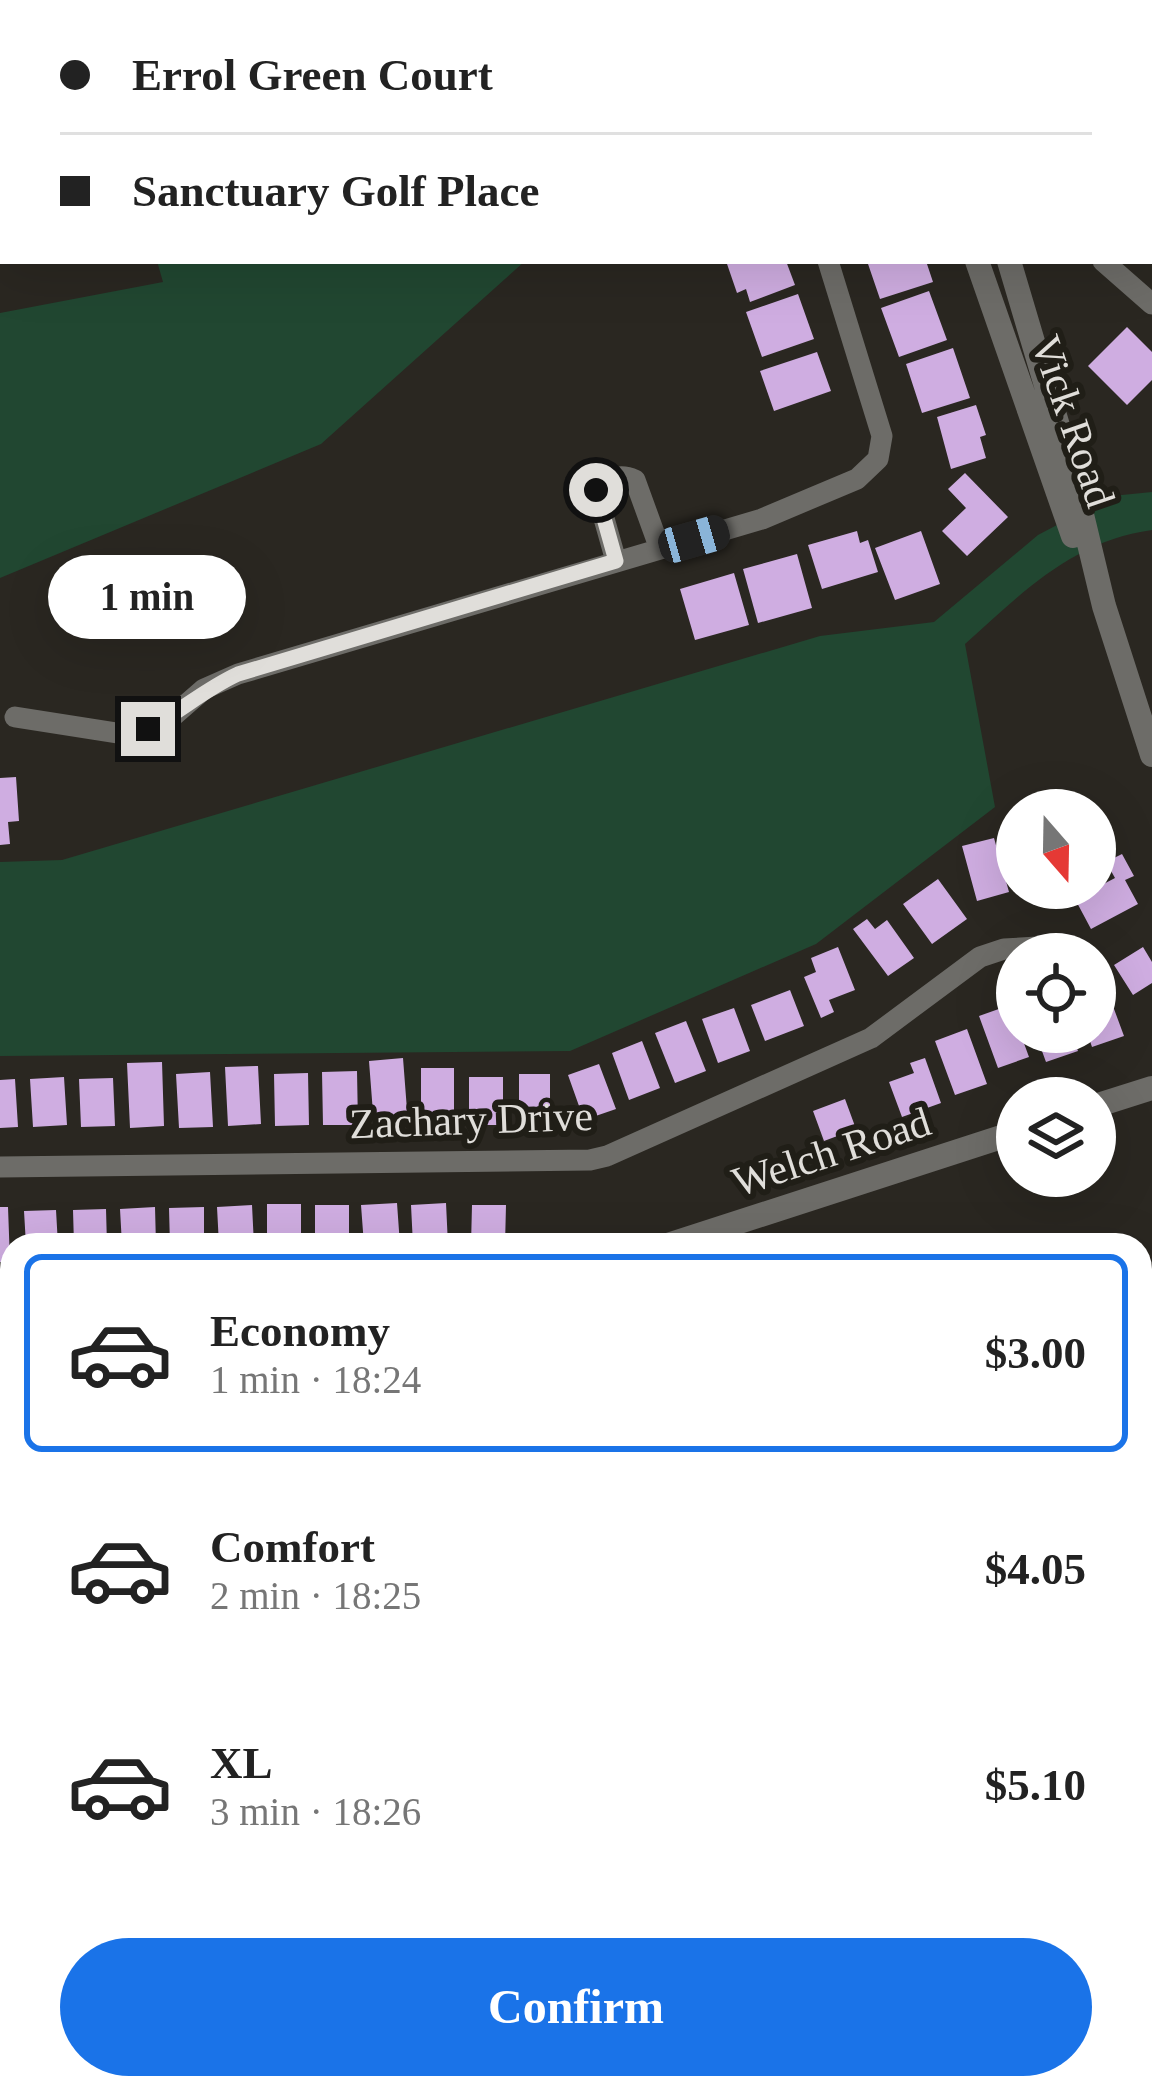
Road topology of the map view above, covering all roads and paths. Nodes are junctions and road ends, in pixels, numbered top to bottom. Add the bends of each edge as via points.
1 (829, 264) edge
2 (977, 264) edge
3 (1010, 264) edge
4 (1106, 264) edge
5 (1152, 304) edge
6 (660, 549) junction
7 (616, 561) junction
8 (1104, 606) junction
9 (15, 717) dead end
10 (1152, 755) edge
11 (996, 952) edge
12 (1152, 1088) edge
13 (1116, 1099) edge
14 (996, 1139) edge
15 (0, 1167) edge
16 (705, 1233) edge

1 - 6 street via 882,436 878,459 856,479 762,519
2 - 8 street, Vick Road
3 - 8 street, Vick Road
4 - 5 street
6 - 7 street
6 - 7 street via 635,480 624,475 596,490
7 - 9 street via 238,674 148,729 117,733
8 - 10 street, Vick Road
11 - 15 street, Zachary Drive via 871,1038 590,1160
12 - 13 street
14 - 16 street, Welch Road

